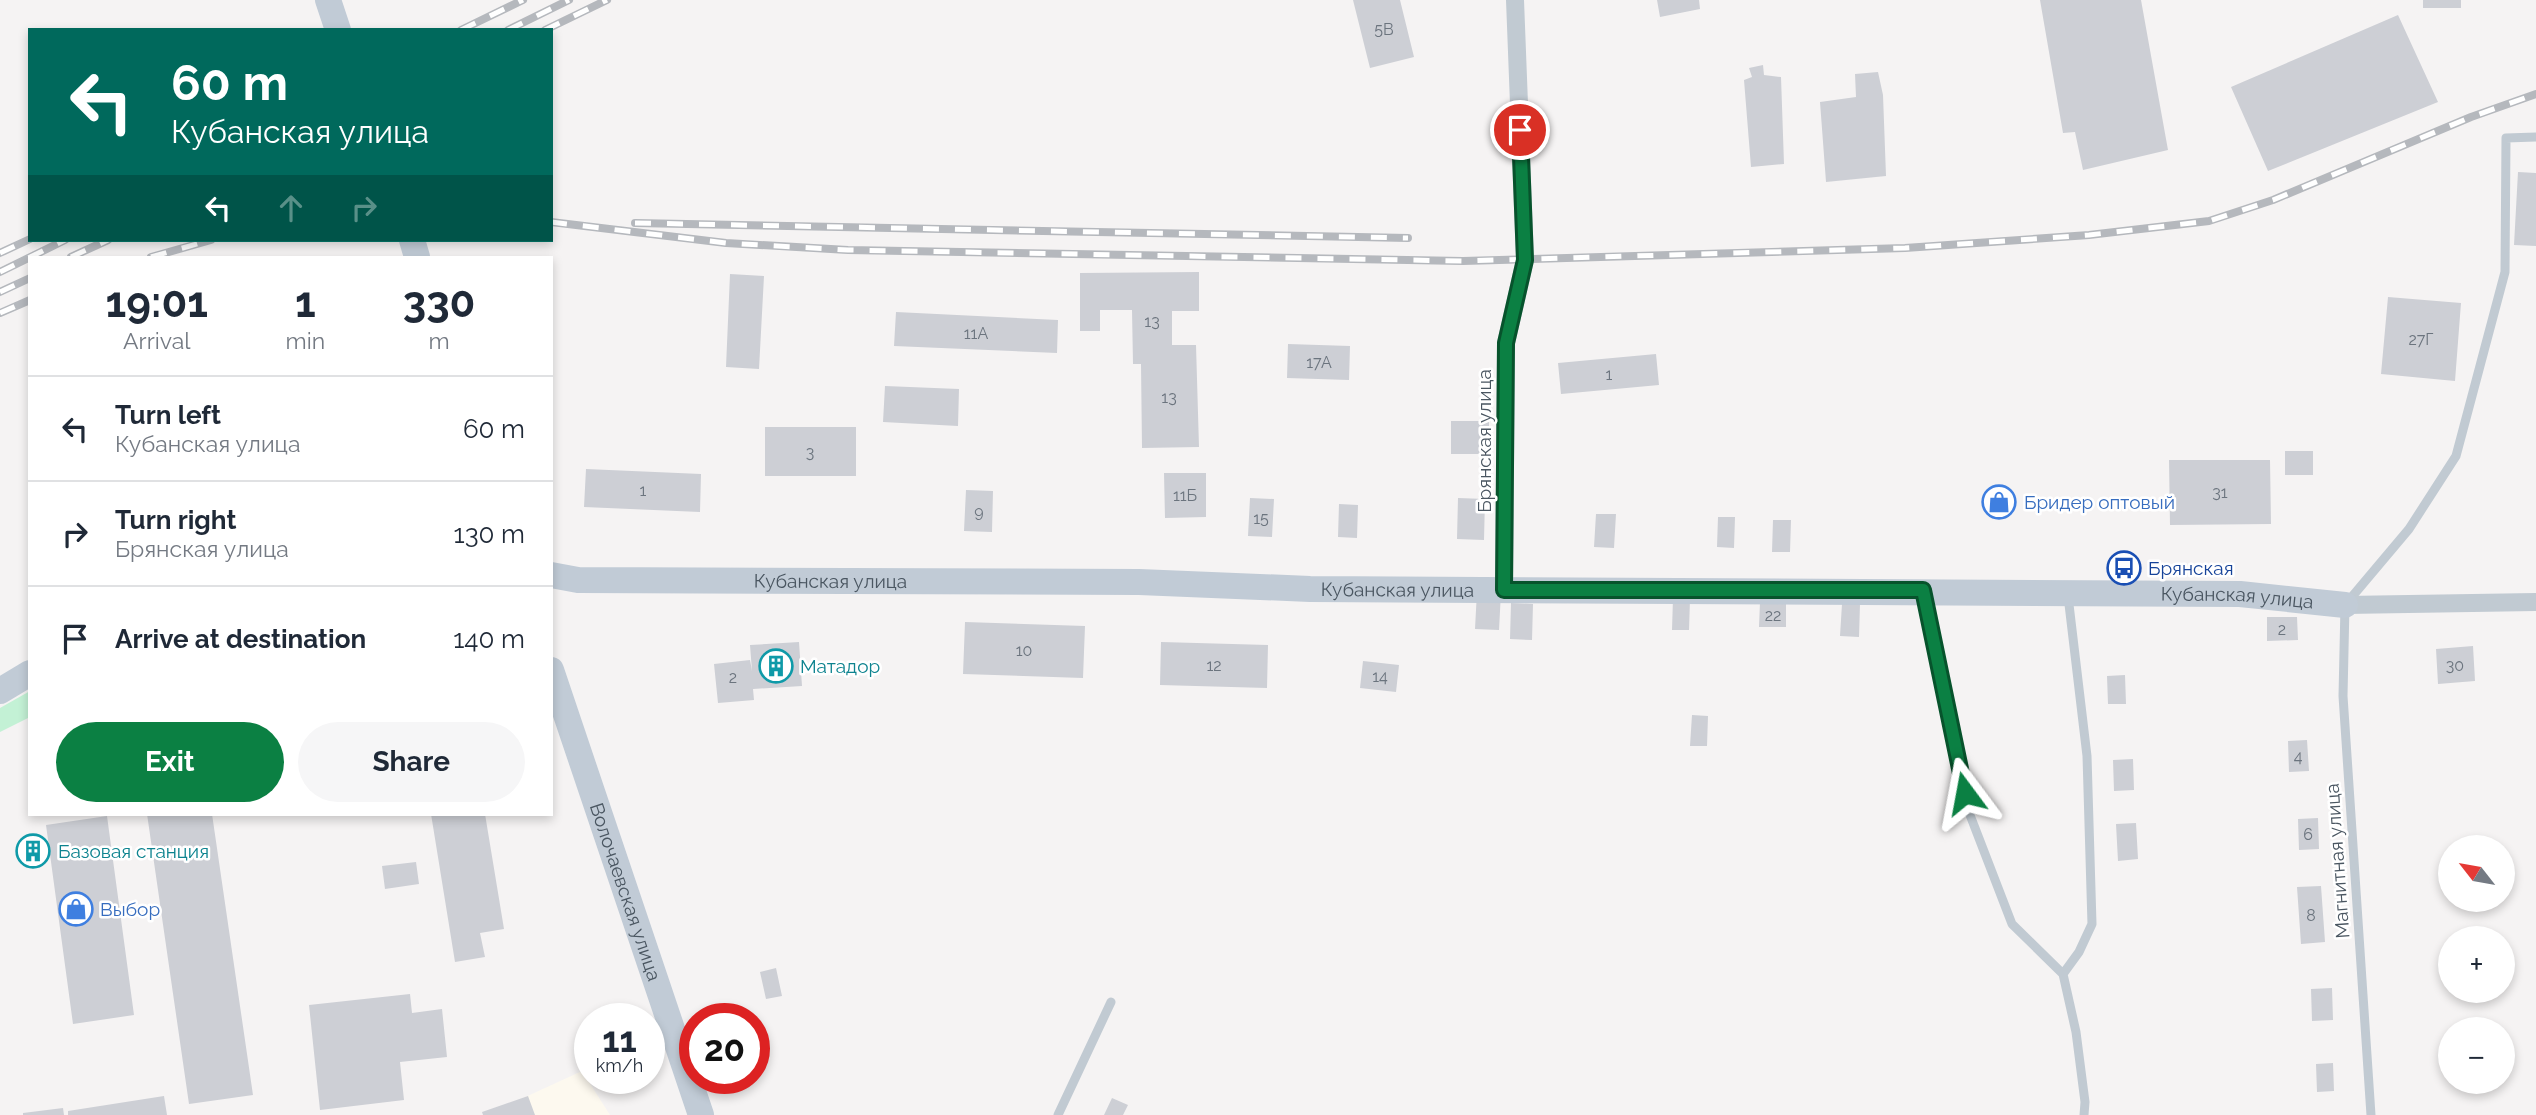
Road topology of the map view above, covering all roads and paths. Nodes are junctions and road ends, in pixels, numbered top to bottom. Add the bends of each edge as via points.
1 (328, 0) edge
2 (1515, 0) edge
3 (337, 28) edge
4 (2536, 137) edge
5 (553, 575) edge
6 (1504, 590) junction
7 (1923, 590) junction
8 (2067, 591) junction
9 (2536, 602) edge
10 (2345, 605) junction
11 (28, 675) edge
12 (553, 676) edge
13 (0, 691) edge
14 (2063, 974) junction
15 (1111, 1002) dead end
16 (701, 1115) edge
17 (1058, 1115) edge
18 (2084, 1115) edge
19 (2371, 1115) edge

1 - 3 main road
2 - 6 street, Брянская улица via 1525,260 1506,343
4 - 10 lane via 2506,138 2505,272 2456,456 2409,529
5 - 6 main road, Кубанская улица via 578,580 1139,582
6 - 7 main road, Кубанская улица
7 - 8 main road, Кубанская улица
7 - 14 lane via 1970,815 2012,924
8 - 10 main road, Кубанская улица via 2240,593
8 - 14 lane via 2087,756 2092,923
9 - 10 street, Кубанская улица
10 - 19 lane, Магнитная улица via 2343,696
11 - 13 main road
12 - 16 main road, Волочаевская улица
14 - 18 lane via 2076,1032
15 - 17 lane

